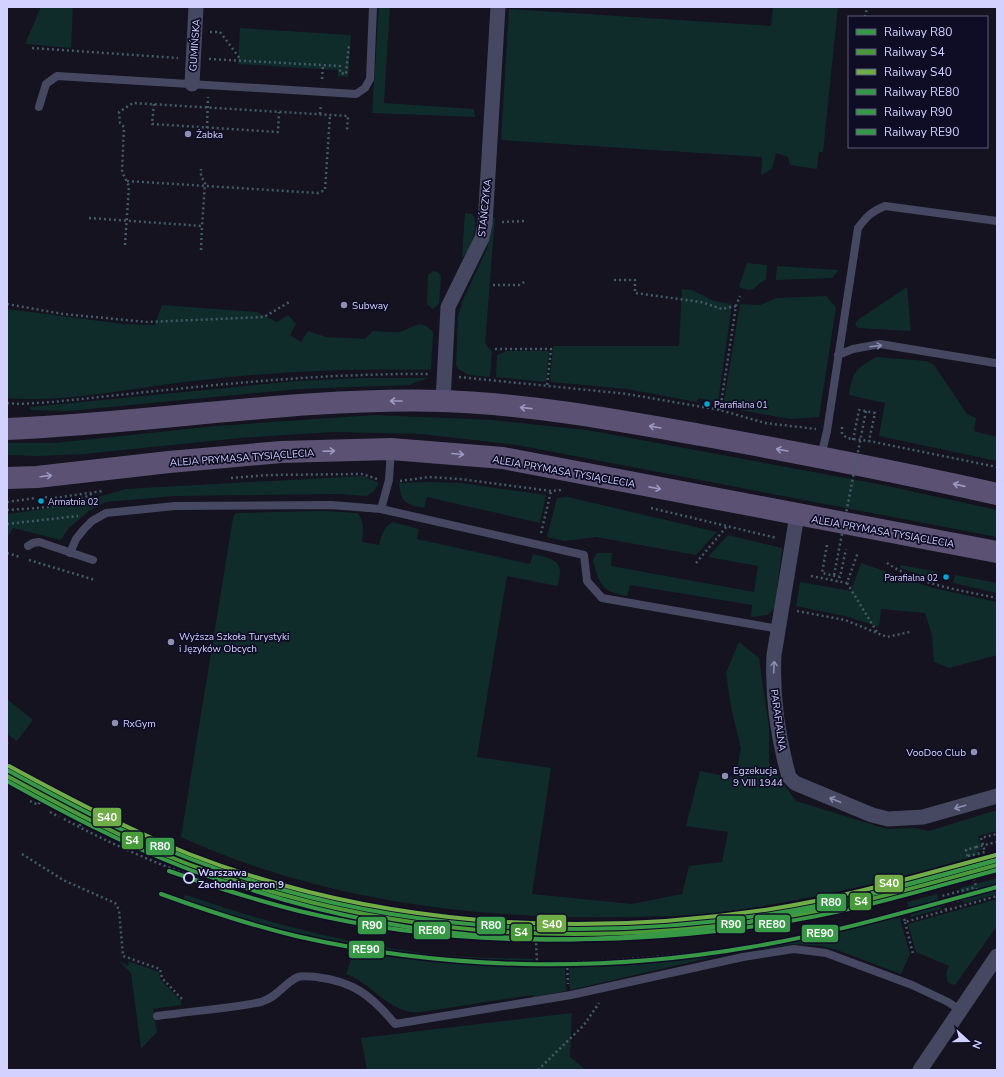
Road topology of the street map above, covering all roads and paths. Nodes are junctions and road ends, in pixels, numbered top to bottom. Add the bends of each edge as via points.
1 (196, 7) edge
2 (373, 7) edge
3 (498, 7) edge
4 (205, 31) dead end
5 (242, 60) dead end
6 (192, 84) junction
7 (154, 104) junction
8 (39, 107) dead end
9 (208, 107) junction
10 (280, 112) junction
11 (330, 115) junction
12 (207, 128) junction
13 (347, 130) dead end
14 (201, 169) dead end
15 (127, 181) junction
16 (204, 185) junction
17 (89, 218) dead end
18 (126, 221) junction
19 (527, 221) dead end
20 (997, 221) edge
21 (497, 222) dead end
22 (202, 226) junction
23 (124, 245) dead end
24 (201, 250) dead end
25 (614, 280) dead end
26 (526, 281) dead end
27 (493, 285) dead end
28 (740, 296) dead end
29 (291, 301) dead end
30 (7, 304) edge
31 (736, 306) junction
32 (495, 349) dead end
33 (838, 355) junction
34 (995, 363) dead end
35 (434, 374) dead end
36 (455, 376) dead end
37 (547, 386) junction
38 (443, 401) junction
39 (7, 403) edge
40 (720, 410) junction
41 (866, 412) junction
42 (842, 421) dead end
43 (7, 429) edge
44 (827, 431) junction
45 (842, 434) junction
46 (854, 440) junction
47 (869, 441) junction
48 (391, 449) junction
49 (821, 457) junction
50 (997, 467) edge
51 (7, 478) edge
52 (230, 478) dead end
53 (379, 480) dead end
54 (400, 480) dead end
55 (108, 490) dead end
56 (565, 490) dead end
57 (551, 491) junction
58 (93, 493) junction
59 (997, 494) edge
60 (7, 502) edge
61 (646, 507) dead end
62 (381, 509) junction
63 (7, 510) edge
64 (106, 513) junction
65 (797, 515) junction
66 (7, 524) edge
67 (728, 525) junction
68 (781, 539) dead end
69 (538, 545) junction
70 (827, 545) dead end
71 (28, 546) dead end
72 (846, 549) dead end
73 (858, 552) dead end
74 (997, 552) edge
75 (7, 553) edge
76 (70, 553) junction
77 (94, 560) dead end
78 (696, 563) dead end
79 (887, 563) dead end
80 (834, 575) junction
81 (811, 576) dead end
82 (95, 580) dead end
83 (847, 583) junction
84 (997, 598) edge
85 (792, 610) dead end
86 (779, 629) junction
87 (910, 632) dead end
88 (878, 633) junction
89 (7, 779) edge
90 (997, 796) edge
91 (42, 799) junction
92 (30, 800) dead end
93 (50, 812) dead end
94 (59, 817) dead end
95 (64, 819) dead end
96 (79, 827) junction
97 (997, 834) edge
98 (997, 842) edge
99 (22, 854) dead end
100 (968, 856) junction
101 (976, 887) junction
102 (997, 896) edge
103 (946, 910) junction
104 (903, 914) junction
105 (905, 922) junction
106 (795, 937) dead end
107 (694, 954) dead end
108 (913, 954) dead end
109 (997, 956) edge
110 (567, 963) junction
111 (609, 986) junction
112 (568, 996) junction
113 (184, 1000) dead end
114 (960, 1010) junction
115 (157, 1016) dead end
116 (538, 1070) edge
117 (920, 1070) edge

1 - 6 street, GUMIŃSKA
2 - 6 lane via 370,79 365,88 356,94
3 - 38 street, STAŃCZYKA via 485,224 482,238 448,307
4 - 5 path via 220,32
6 - 8 lane via 57,76 46,84
7 - 9 path
7 - 12 path via 152,124
7 - 15 path via 133,103 118,112 120,123 124,127 122,172
9 - 10 path
9 - 12 path
10 - 11 path
10 - 12 path via 278,132
11 - 13 path via 348,116
11 - 16 path via 325,190 318,193
14 - 16 path
15 - 16 path
15 - 18 path via 129,186
16 - 22 path
17 - 18 path
18 - 22 path
18 - 23 path
19 - 21 path
20 - 33 lane via 885,206 870,212 858,228
22 - 24 path
25 - 31 path via 635,280 635,293 693,301 722,309
26 - 27 path via 519,285
28 - 31 path
29 - 30 path via 264,317 147,322 63,314
31 - 40 path
32 - 37 path via 551,349
33 -> 34 lane via 880,344
33 - 44 lane
35 - 39 path via 310,376 53,402
36 - 37 path
37 - 40 path via 627,394
38 -> 43 main road via 288,405 70,426
49 -> 38 main road via 592,416
40 - 44 path via 765,423
41 - 46 path via 859,410
41 - 47 path via 875,413
41 - 80 path, bridge
42 - 45 path
44 - 45 path
44 - 49 lane
45 - 46 path
46 - 47 path
47 - 50 path
51 -> 48 main road, ALEJA PRYMASA TYSIĄCLECIA via 281,452
48 - 62 lane via 389,480
48 -> 65 main road, ALEJA PRYMASA TYSIĄCLECIA via 503,458
59 -> 49 main road
52 - 53 path via 362,474
54 - 57 path via 429,477 460,479
55 - 58 path
56 - 57 path
57 - 69 path
58 - 60 path
58 - 63 path via 84,498 51,506
61 - 67 path
62 - 64 lane via 331,505 175,506
62 - 69 lane
64 - 66 path
64 - 76 lane via 84,529
65 - 74 main road, ALEJA PRYMASA TYSIĄCLECIA
65 - 86 street, PARAFIALNA
67 - 68 path
67 - 78 path
69 - 86 lane via 584,555 586,581 602,598
70 - 80 path via 822,573
71 - 76 lane via 39,542
72 - 80 path via 840,577
73 - 83 path
75 - 82 path
76 - 77 lane
79 - 84 path via 899,572 934,584
81 - 83 path
83 - 88 path
85 - 88 path via 845,620
90 -> 86 street, PARAFIALNA via 923,817 888,819 794,783 786,764 773,678
87 - 88 path via 887,637
89 - 91 path
91 - 92 path via 38,805
91 - 96 path via 82,821
93 - 94 path
95 - 96 path
96 - 110 path via 163,866 267,901 339,919 388,927 444,934 536,940 537,963
97 - 100 path via 981,838 985,852
98 - 100 path, bridge via 966,850
99 - 113 path via 63,880 115,903 119,910 123,956 160,969 162,978
100 - 101 path
101 - 103 path via 942,896
101 - 104 path, bridge via 978,894
102 - 103 path
103 - 105 path
104 - 105 path
104 - 106 path
105 - 108 path
107 - 110 path
109 - 114 street
110 - 112 path
111 - 112 lane
111 - 114 lane via 743,957 794,949 826,954 866,968 912,985
111 - 116 path via 584,1025
112 - 115 lane via 394,1024 379,1005 364,992 333,979 300,976 290,981 281,992 262,1001
114 - 117 street

